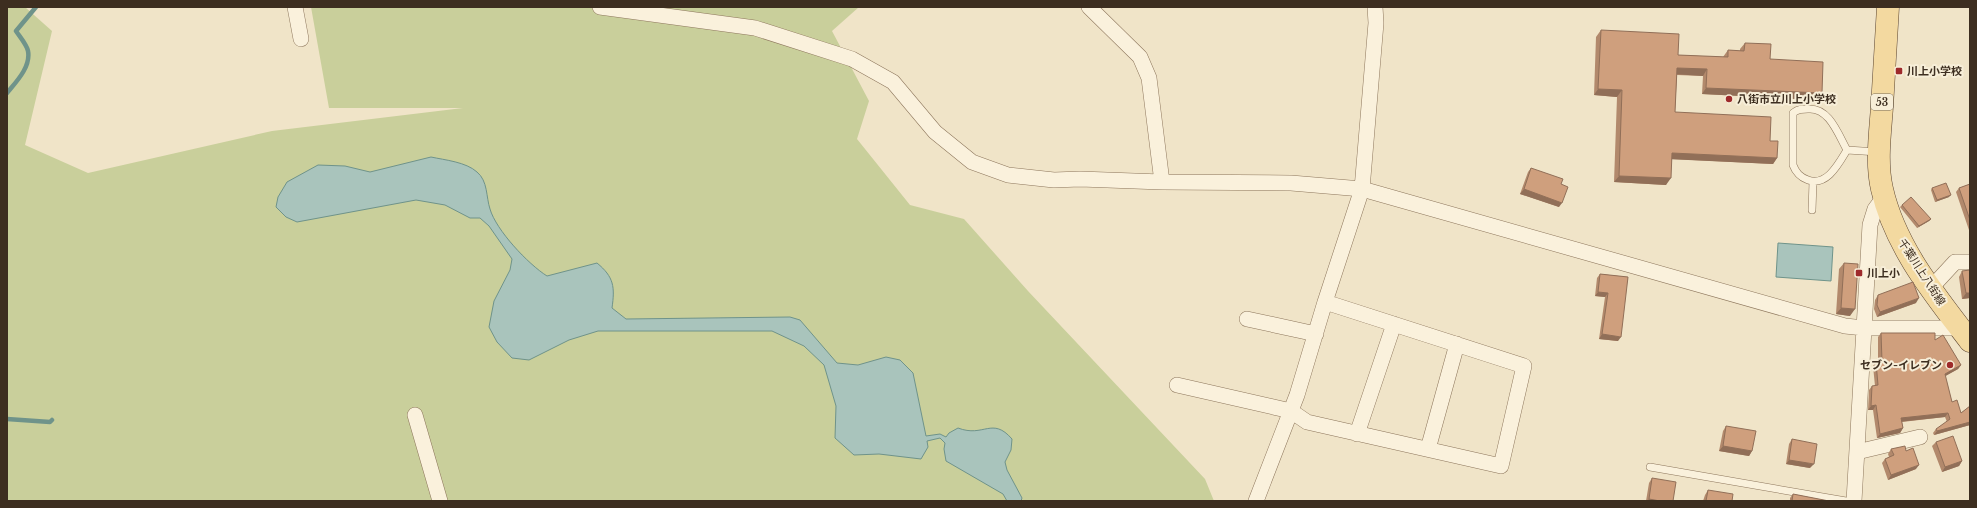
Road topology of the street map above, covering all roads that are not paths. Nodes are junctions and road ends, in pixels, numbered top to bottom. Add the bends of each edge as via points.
1 (295, 7) edge
2 (600, 7) edge
3 (1089, 7) edge
4 (1375, 7) edge
5 (1888, 7) edge
6 (301, 38) dead end
7 (1847, 150) junction
8 (1880, 152) junction
9 (1162, 182) junction
10 (1813, 182) junction
11 (1362, 189) junction
12 (1884, 197) junction
13 (1812, 210) dead end
14 (1970, 262) edge
15 (1930, 289) junction
16 (1325, 302) junction
17 (1247, 319) dead end
18 (1394, 324) junction
19 (1864, 328) junction
20 (1316, 334) junction
21 (1965, 334) edge
22 (1457, 344) junction
23 (1177, 385) dead end
24 (1291, 411) junction
25 (415, 416) dead end
26 (1357, 434) junction
27 (1920, 437) dead end
28 (1428, 449) junction
29 (1857, 452) junction
30 (1650, 467) dead end
31 (440, 501) edge
32 (1256, 501) edge
33 (1846, 501) edge
34 (1854, 501) edge

1 - 6 street
2 - 9 street via 754,28 852,59 893,82 934,132 972,162 1008,175 1054,180
3 - 9 street via 1140,57 1149,78
4 - 11 street via 1376,23
5 - 8 main road, 千葉川上八街線 / 53
7 - 8 lane
7 - 10 lane via 1824,180
7 - 10 lane via 1824,112 1813,108 1793,113 1793,165 1804,179
8 - 12 main road, 千葉川上八街線 / 53 via 1880,178
9 - 11 street via 1291,183
10 - 13 lane
11 - 16 street
11 - 19 street via 1845,326
12 - 15 main road, 千葉川上八街線 / 53 via 1898,234
12 - 19 street via 1875,209 1870,225
14 - 15 street via 1955,262
15 - 21 main road, 千葉川上八街線 / 53
16 - 18 street
16 - 20 street
17 - 20 street
18 - 22 street
18 - 26 street
19 - 21 street
19 - 29 street
20 - 24 street
22 - 28 street
22 - 28 street via 1524,366 1501,466
23 - 24 street
24 - 26 street via 1307,422
24 - 32 street
25 - 31 street
26 - 28 street
27 - 29 street
29 - 34 street
30 - 33 lane

